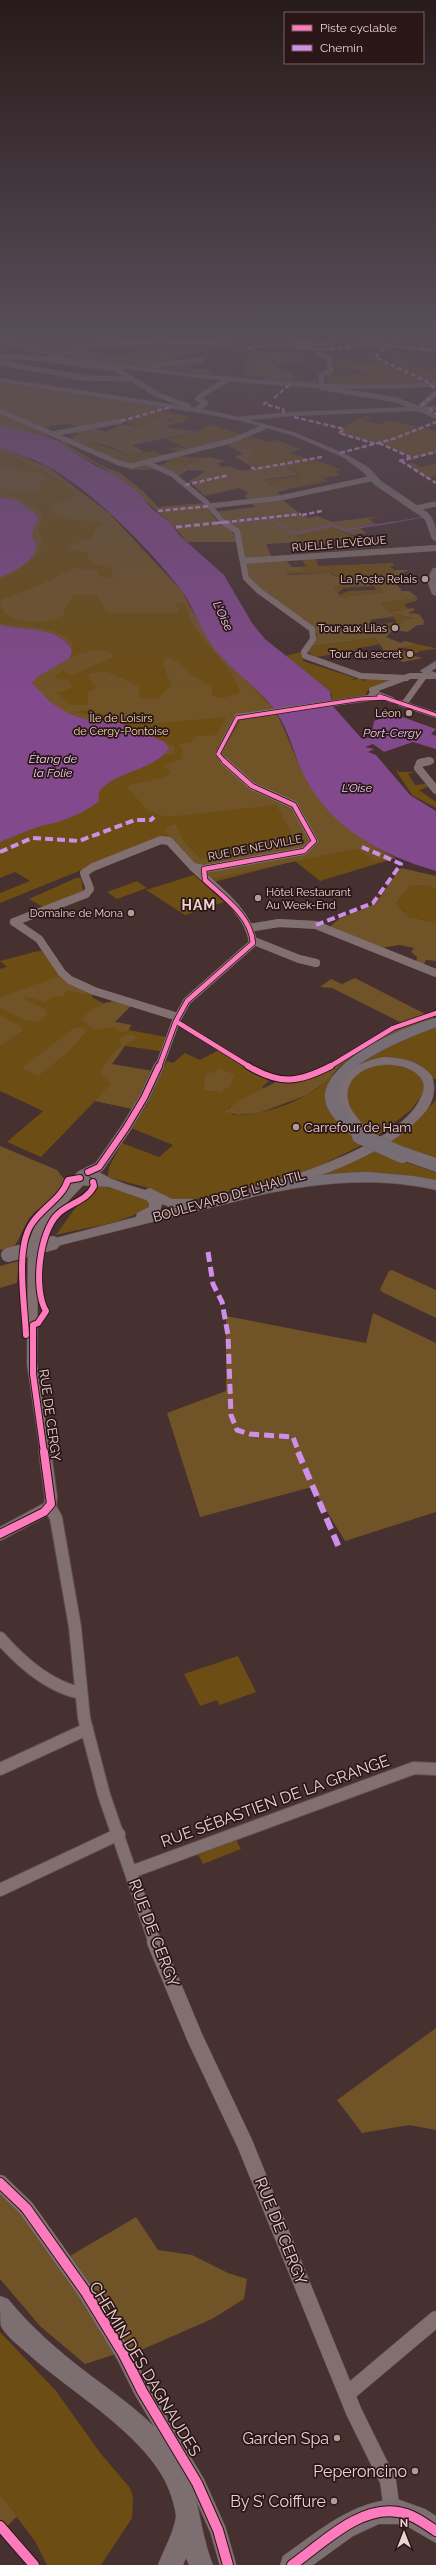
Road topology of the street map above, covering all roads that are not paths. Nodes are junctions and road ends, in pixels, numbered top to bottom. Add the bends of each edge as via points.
1 (96, 453) edge
2 (186, 453) edge
3 (339, 453) edge
4 (147, 463) junction
5 (374, 478) junction
6 (436, 504) edge
7 (210, 506) junction
8 (416, 508) junction
9 (436, 539) edge
10 (436, 548) edge
11 (243, 561) junction
12 (435, 574) edge
13 (436, 594) edge
14 (436, 664) edge
15 (430, 674) edge
16 (407, 677) junction
17 (376, 690) junction
18 (390, 700) dead end
19 (436, 715) edge
20 (431, 761) dead end
21 (436, 790) edge
22 (193, 867) junction
23 (204, 869) junction
24 (205, 880) junction
25 (249, 928) junction
26 (254, 941) junction
27 (316, 963) dead end
28 (436, 973) edge
29 (178, 1017) junction
30 (436, 1022) edge
31 (436, 1090) edge
32 (419, 1112) junction
33 (363, 1135) junction
34 (403, 1153) junction
35 (436, 1162) edge
36 (436, 1168) edge
37 (94, 1179) junction
38 (436, 1185) edge
39 (127, 1188) junction
40 (248, 1193) junction
41 (122, 1225) junction
42 (4, 1256) edge
43 (50, 1507) junction
44 (0, 1534) edge
45 (0, 1638) edge
46 (80, 1693) junction
47 (87, 1729) junction
48 (434, 1768) edge
49 (0, 1769) edge
50 (119, 1834) junction
51 (131, 1872) junction
52 (0, 1890) edge
53 (0, 2183) edge
54 (0, 2307) edge
55 (436, 2319) edge
56 (347, 2394) junction
57 (392, 2510) junction
58 (186, 2515) junction
59 (436, 2531) edge
60 (170, 2565) edge
61 (201, 2565) edge
62 (228, 2565) edge
63 (292, 2565) edge

1 - 4 street via 122,464 136,466
2 - 4 street
3 - 5 street via 353,460
4 - 7 street via 172,474
5 - 7 street via 280,498
5 - 8 street
6 - 8 street
7 - 11 street via 220,520 237,532
8 - 9 street via 429,519
10 - 11 street, RUELLE LEVÊQUE
11 - 16 street via 244,575 250,583 312,630 313,639 304,652 306,657 361,676
12 - 13 street via 431,582
14 - 15 street, RUE DE NEUVILLE
15 - 16 street, RUE DE NEUVILLE
15 - 19 street via 402,703
16 - 17 street, RUE DE NEUVILLE
17 - 18 street
17 - 23 street, RUE DE NEUVILLE via 371,697 237,718 231,734 218,751 218,756 252,786 294,805 314,841 304,851
20 - 21 street via 420,763 418,768
22 - 23 street
22 - 24 street
22 - 29 street via 170,841 160,841 93,867 84,873 90,889 87,894 14,922 39,939 62,973 77,984
23 - 24 street, RUE DE NEUVILLE
24 - 25 street, RUE DE NEUVILLE via 236,908
25 - 26 street, RUE DE NEUVILLE
25 - 28 street via 279,923 316,925
26 - 27 street
26 - 29 street via 200,987 187,1001
29 - 37 street via 150,1089 107,1156 106,1164
30 - 33 main road via 362,1055 338,1075 333,1087 333,1100 343,1121
31 - 32 street, BOULEVARD DE L'HAUTIL
32 - 33 street via 430,1086 429,1080 422,1072 391,1061 361,1065 346,1079 341,1098 348,1116
32 - 40 street, BOULEVARD DE L'HAUTIL via 398,1131 362,1152 319,1170
33 - 34 main road, bridge via 378,1146
34 - 35 street
34 - 36 main road
37 - 39 street
37 - 43 street, RUE DE CERGY via 58,1204 41,1223 33,1245 33,1374 51,1497
38 - 40 main road via 398,1178 353,1176 306,1181
39 - 40 street via 155,1194 170,1203 179,1204
39 - 41 street via 151,1197 156,1206 151,1212
40 - 41 street, BOULEVARD DE L'HAUTIL
41 - 42 street, BOULEVARD DE L'HAUTIL, bridge
43 - 44 street
43 - 46 street, RUE DE CERGY via 56,1518 75,1626
45 - 46 street via 9,1648 61,1688
46 - 47 street, RUE DE CERGY
47 - 49 street
47 - 50 street, RUE DE CERGY via 104,1795
48 - 51 street, RUE SÉBASTIEN DE LA GRANGE via 414,1768
50 - 51 street, RUE DE CERGY
50 - 52 street
51 - 56 street, RUE DE CERGY via 152,1936 195,2038 245,2144
53 - 62 street, CHEMIN DES DAGNAUDES via 26,2208 84,2291 124,2355 142,2391 197,2483 218,2530
54 - 58 street via 30,2340 111,2405 155,2445 174,2470
55 - 56 street
56 - 57 street, RUE DE CERGY via 388,2481
57 - 59 street via 412,2515
57 - 63 street via 359,2518
58 - 60 street via 184,2534
58 - 61 street via 194,2551

